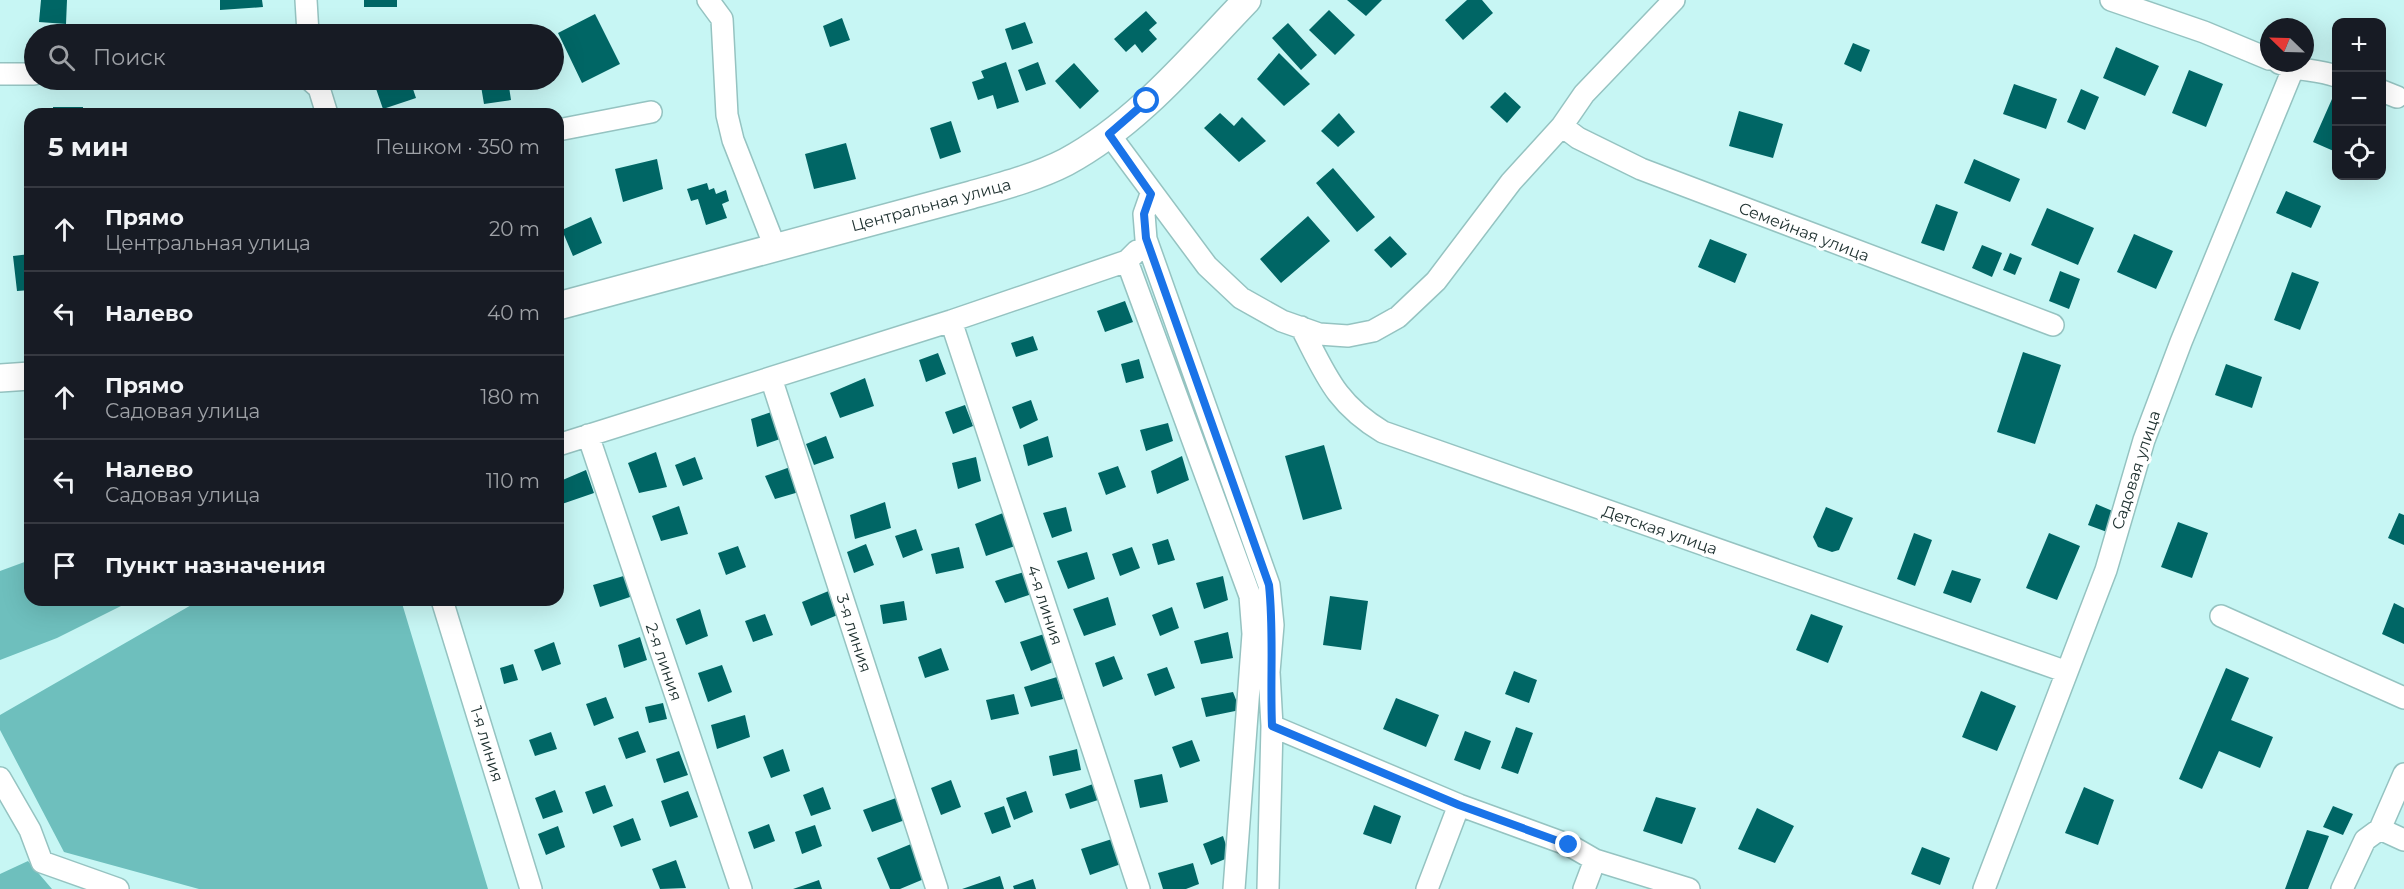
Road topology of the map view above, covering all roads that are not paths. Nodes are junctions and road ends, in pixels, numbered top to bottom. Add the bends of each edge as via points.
1 (306, 0) edge
2 (708, 0) edge
3 (1247, 0) edge
4 (1674, 0) edge
5 (2111, 0) edge
6 (307, 24) edge
7 (2260, 55) edge
8 (2314, 69) edge
9 (2284, 72) edge
10 (0, 74) edge
11 (24, 74) edge
12 (2332, 75) edge
13 (320, 90) edge
14 (325, 108) edge
15 (651, 112) dead end
16 (1562, 126) junction
17 (564, 129) edge
18 (1109, 134) junction
19 (1151, 194) junction
20 (1146, 238) junction
21 (775, 247) junction
22 (1127, 261) junction
23 (564, 304) edge
24 (951, 321) junction
25 (2053, 325) dead end
26 (1301, 327) junction
27 (24, 376) edge
28 (0, 378) edge
29 (771, 378) junction
30 (588, 435) junction
31 (564, 442) edge
32 (444, 606) edge
33 (2221, 616) dead end
34 (2067, 672) junction
35 (2404, 698) edge
36 (1272, 726) junction
37 (2404, 774) edge
38 (0, 778) edge
39 (1459, 805) junction
40 (2380, 830) junction
41 (2404, 840) edge
42 (1595, 860) junction
43 (118, 889) edge
44 (531, 889) edge
45 (741, 889) edge
46 (937, 889) edge
47 (1139, 889) edge
48 (1234, 889) edge
49 (1268, 889) edge
50 (1428, 889) edge
51 (1584, 889) edge
52 (1689, 889) edge
53 (1984, 889) edge
54 (2342, 889) edge

1 - 6 street
2 - 21 street via 722,19 727,115 733,140
3 - 18 main road, Центральная улица via 1170,80
4 - 16 street via 1584,94
5 - 7 street
8 - 12 street
9 - 34 street, Садовая улица via 2144,440 2106,570
10 - 11 street
13 - 14 street
15 - 17 street
16 - 25 street, Семейная улица via 1641,169
16 - 26 street via 1512,182 1436,281 1398,317 1373,331 1348,336 1319,334
18 - 19 street
18 - 21 main road, Центральная улица via 1066,162 1038,174
19 - 20 street via 1144,214
19 - 26 street via 1206,266 1241,298
20 - 22 street
20 - 36 street via 1269,585 1273,625 1269,672
21 - 23 main road, Центральная улица
22 - 24 street
22 - 48 street via 1250,596 1253,634
24 - 29 street
24 - 47 street, 4-я линия
26 - 34 street, Детская улица via 1340,398 1358,417 1383,432
27 - 28 main road
29 - 30 street
29 - 46 street, 3-я линия
30 - 31 street
30 - 45 street, 2-я линия
32 - 44 street, 1-я линия
33 - 35 street
34 - 53 street, Садовая улица
36 - 39 street
36 - 49 street
37 - 40 street
38 - 43 street via 30,830 42,862
39 - 42 street via 1569,845
39 - 50 street
40 - 41 street
40 - 54 street via 2365,840
42 - 51 street
42 - 52 street

